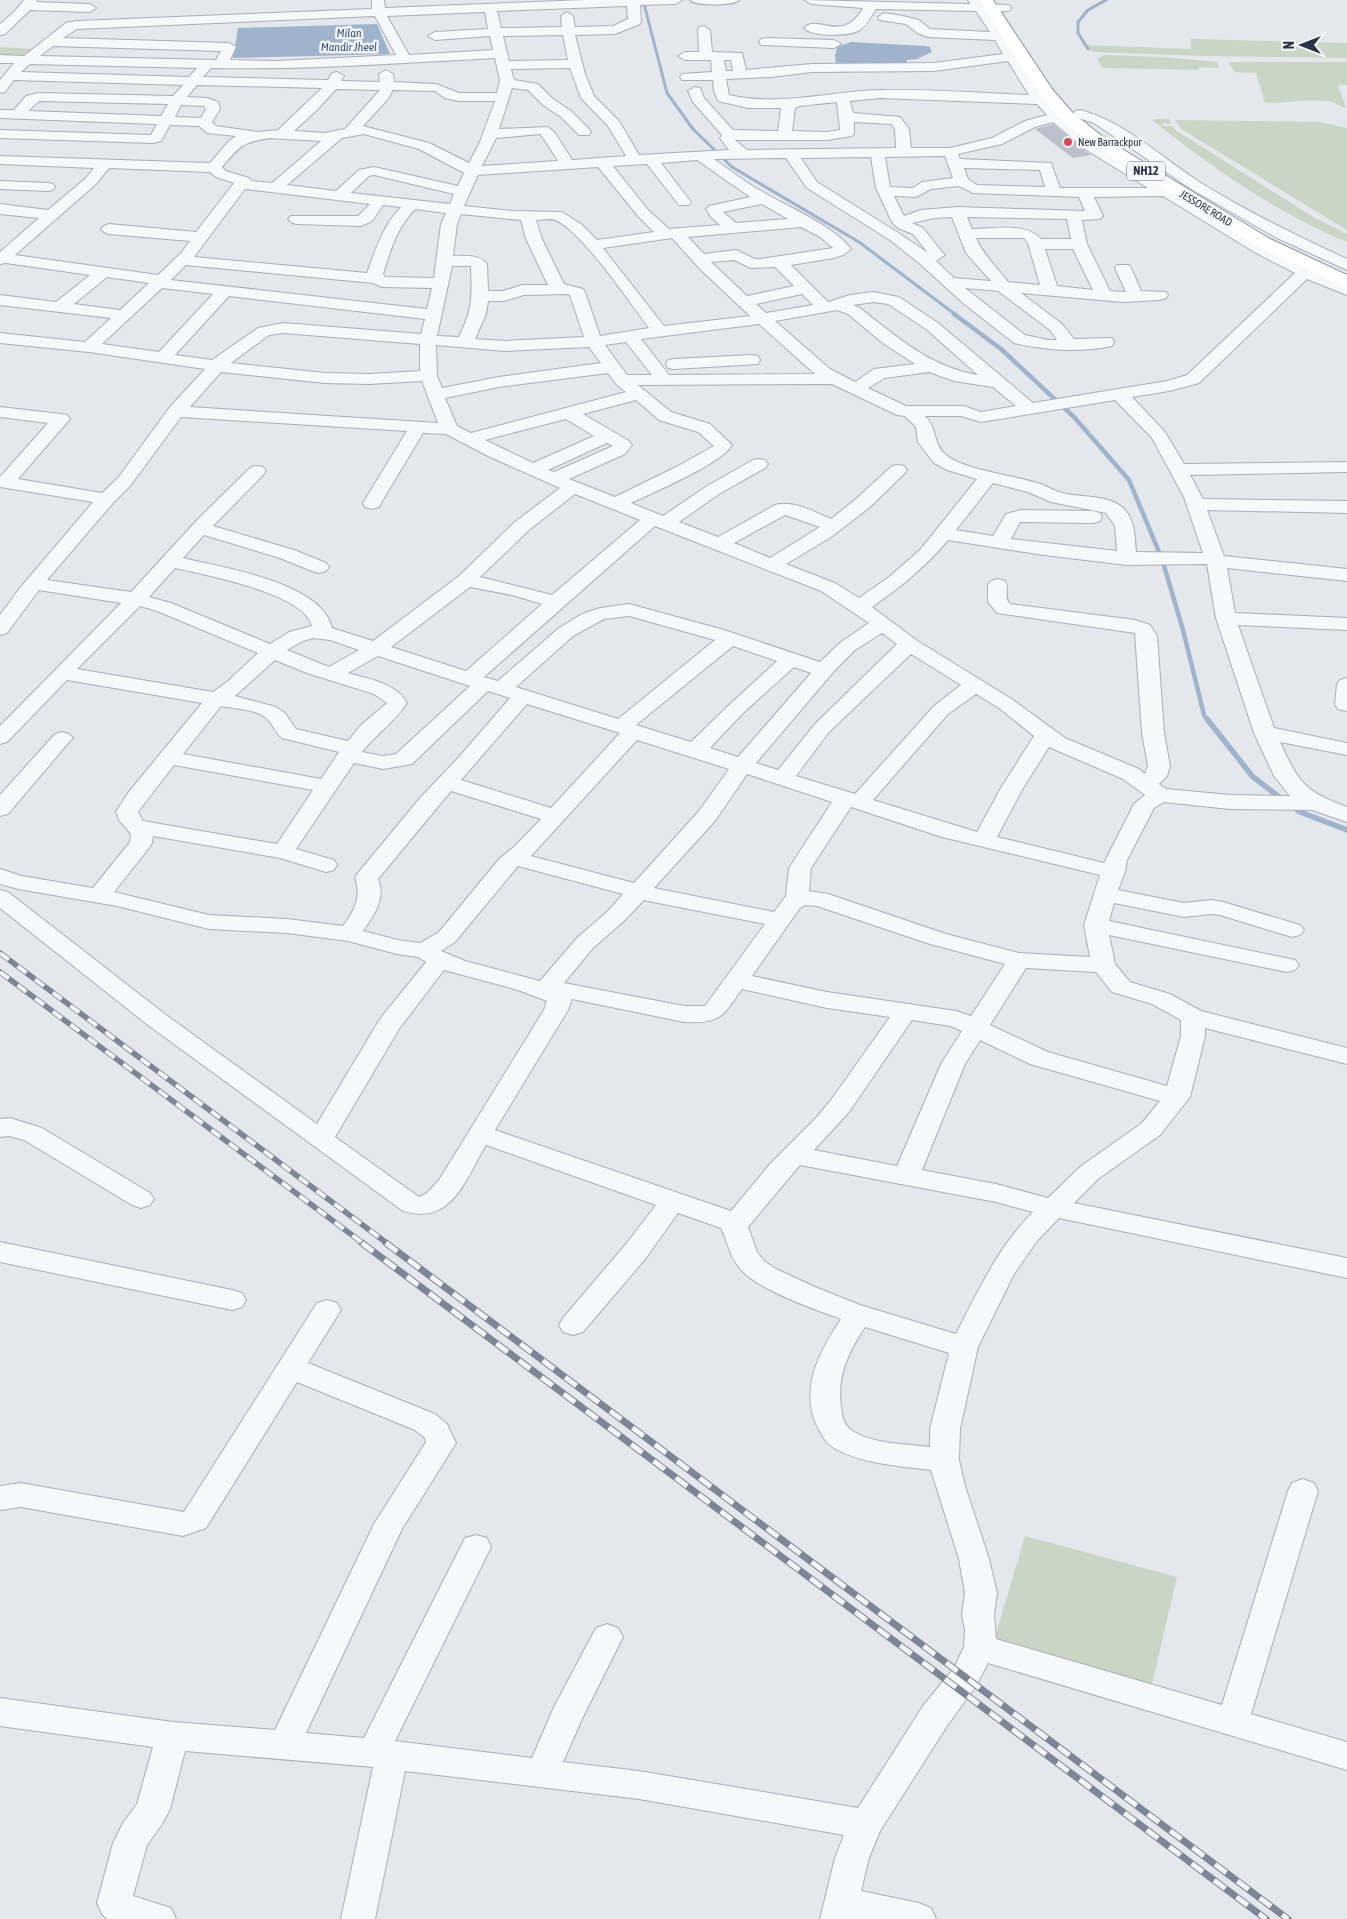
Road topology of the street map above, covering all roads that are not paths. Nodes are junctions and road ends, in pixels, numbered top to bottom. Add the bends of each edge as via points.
1 (104, 0) edge
2 (313, 0) edge
3 (660, 0) edge
4 (676, 0) edge
5 (696, 0) edge
6 (733, 0) edge
7 (811, 0) edge
8 (604, 1) edge
9 (633, 1) edge
10 (29, 3) edge
11 (565, 4) junction
12 (990, 4) edge
13 (430, 5) edge
14 (495, 5) edge
15 (379, 6) edge
16 (90, 8) junction
17 (868, 10) junction
18 (236, 15) junction
19 (312, 15) junction
20 (71, 26) junction
21 (810, 28) dead end
22 (704, 30) dead end
23 (0, 31) edge
24 (568, 31) junction
25 (496, 32) junction
26 (436, 36) junction
27 (866, 36) dead end
28 (999, 36) junction
29 (51, 42) junction
30 (766, 42) dead end
31 (835, 44) junction
32 (229, 47) junction
33 (711, 55) junction
34 (685, 56) dead end
35 (1017, 56) junction
36 (404, 58) junction
37 (29, 59) junction
38 (0, 60) edge
39 (381, 60) junction
40 (503, 60) junction
41 (345, 62) junction
42 (208, 64) junction
43 (224, 64) junction
44 (576, 64) junction
45 (442, 67) junction
46 (830, 68) junction
47 (889, 68) junction
48 (740, 74) junction
49 (12, 76) junction
50 (718, 76) junction
51 (687, 77) dead end
52 (192, 82) junction
53 (332, 85) junction
54 (388, 87) junction
55 (0, 89) edge
56 (444, 89) junction
57 (504, 91) junction
58 (695, 91) dead end
59 (896, 94) junction
60 (843, 98) junction
61 (177, 100) junction
62 (1046, 100) junction
63 (790, 104) junction
64 (0, 114) edge
65 (1080, 114) junction
66 (17, 115) junction
67 (847, 117) junction
68 (1056, 117) junction
69 (164, 119) junction
70 (205, 122) junction
71 (616, 127) junction
72 (584, 132) junction
73 (344, 133) junction
74 (0, 134) edge
75 (282, 134) junction
76 (490, 134) junction
77 (783, 135) junction
78 (254, 136) junction
79 (550, 136) junction
80 (730, 136) junction
81 (877, 153) junction
82 (738, 154) junction
83 (790, 154) junction
84 (904, 154) junction
85 (704, 155) junction
86 (952, 158) junction
87 (651, 159) junction
88 (0, 160) edge
89 (635, 160) junction
90 (603, 163) junction
91 (567, 164) junction
92 (104, 165) junction
93 (214, 168) junction
94 (472, 171) junction
95 (962, 180) junction
96 (242, 184) junction
97 (0, 185) edge
98 (48, 187) dead end
99 (275, 188) junction
100 (464, 192) junction
101 (885, 192) junction
102 (1054, 192) junction
103 (1163, 192) junction
104 (1085, 193) junction
105 (339, 196) junction
106 (765, 199) junction
107 (379, 201) junction
108 (684, 202) dead end
109 (411, 205) junction
110 (0, 210) edge
111 (456, 210) junction
112 (957, 212) junction
113 (52, 214) junction
114 (527, 216) junction
115 (1074, 216) junction
116 (296, 219) dead end
117 (805, 222) junction
118 (900, 222) junction
119 (109, 229) dead end
120 (734, 229) junction
121 (671, 234) junction
122 (966, 234) junction
123 (200, 237) junction
124 (1034, 242) junction
125 (593, 244) junction
126 (1079, 244) junction
127 (1, 259) edge
128 (700, 259) junction
129 (184, 260) junction
130 (925, 260) junction
131 (444, 261) junction
132 (779, 262) junction
133 (1347, 265) edge
134 (1123, 268) dead end
135 (1307, 268) junction
136 (103, 272) junction
137 (1347, 273) edge
138 (376, 279) junction
139 (161, 281) junction
140 (949, 282) junction
141 (1347, 282) edge
142 (441, 283) junction
143 (1003, 286) junction
144 (558, 289) junction
145 (805, 290) junction
146 (1347, 290) edge
147 (225, 291) junction
148 (1050, 291) junction
149 (1160, 295) dead end
150 (480, 296) junction
151 (1104, 296) junction
152 (1136, 297) junction
153 (0, 300) edge
154 (745, 301) junction
155 (831, 306) junction
156 (60, 307) junction
157 (125, 315) junction
158 (434, 315) junction
159 (764, 319) junction
160 (660, 331) junction
161 (631, 337) junction
162 (0, 338) edge
163 (428, 340) junction
164 (594, 342) junction
165 (1106, 342) dead end
166 (466, 343) junction
167 (1070, 344) junction
168 (89, 347) junction
169 (163, 358) junction
170 (752, 360) dead end
171 (652, 365) junction
172 (215, 366) junction
173 (931, 367) junction
174 (617, 373) junction
175 (429, 376) junction
176 (664, 379) junction
177 (835, 379) junction
178 (998, 383) junction
179 (856, 388) junction
180 (639, 394) junction
181 (1119, 394) junction
182 (435, 395) junction
183 (1031, 410) junction
184 (176, 411) junction
185 (0, 412) edge
186 (911, 412) junction
187 (569, 413) junction
188 (418, 427) junction
189 (450, 430) junction
190 (608, 436) junction
191 (469, 440) junction
192 (759, 464) dead end
193 (1347, 467) edge
194 (533, 470) junction
195 (898, 470) dead end
196 (1178, 470) junction
197 (257, 471) dead end
198 (986, 476) junction
199 (553, 479) junction
200 (2, 482) edge
201 (573, 488) junction
202 (106, 499) junction
203 (372, 503) dead end
204 (615, 504) junction
205 (1196, 504) junction
206 (1347, 506) edge
207 (1120, 517) junction
208 (658, 522) junction
209 (833, 526) junction
210 (201, 528) junction
211 (943, 534) junction
212 (999, 543) junction
213 (719, 544) junction
214 (1127, 559) junction
215 (1215, 560) junction
216 (170, 562) junction
217 (773, 564) junction
218 (320, 568) dead end
219 (1347, 575) edge
220 (466, 580) junction
221 (35, 584) junction
222 (998, 585) dead end
223 (0, 597) edge
224 (22, 599) junction
225 (136, 599) junction
226 (556, 602) junction
227 (859, 608) junction
228 (1226, 618) junction
229 (882, 624) junction
230 (1347, 624) edge
231 (0, 629) edge
232 (323, 632) junction
233 (730, 638) junction
234 (909, 644) junction
235 (376, 649) junction
236 (271, 652) junction
237 (792, 658) junction
238 (824, 670) junction
239 (62, 673) junction
240 (331, 674) junction
241 (485, 683) junction
242 (1347, 684) edge
243 (975, 685) junction
244 (523, 696) junction
245 (216, 699) junction
246 (1345, 706) dead end
247 (630, 730) junction
248 (1265, 733) junction
249 (1046, 734) junction
250 (0, 738) edge
251 (62, 738) dead end
252 (1347, 749) edge
253 (695, 751) junction
254 (350, 752) junction
255 (168, 758) junction
256 (742, 766) junction
257 (782, 779) junction
258 (447, 782) junction
259 (326, 786) junction
260 (1153, 790) junction
261 (852, 801) junction
262 (1316, 803) junction
263 (0, 809) edge
264 (1347, 815) edge
265 (556, 817) junction
266 (138, 826) junction
267 (984, 840) junction
268 (283, 852) junction
269 (514, 858) junction
270 (326, 865) dead end
271 (1114, 872) junction
272 (0, 876) edge
273 (639, 892) junction
274 (1106, 895) junction
275 (98, 896) junction
276 (0, 897) edge
277 (798, 898) junction
278 (778, 920) junction
279 (1096, 925) junction
280 (1292, 930) dead end
281 (349, 934) junction
282 (431, 956) junction
283 (1020, 960) junction
284 (1287, 965) dead end
285 (1103, 966) junction
286 (736, 980) junction
287 (546, 990) junction
288 (905, 1013) junction
289 (1193, 1017) junction
290 (975, 1028) junction
291 (1346, 1054) edge
292 (1178, 1097) junction
293 (0, 1128) edge
294 (480, 1134) junction
295 (321, 1139) junction
296 (794, 1155) junction
297 (906, 1176) junction
298 (141, 1199) dead end
299 (673, 1201) junction
300 (1054, 1208) junction
301 (734, 1226) junction
302 (0, 1252) edge
303 (1347, 1268) edge
304 (232, 1300) dead end
305 (327, 1310) dead end
306 (858, 1314) junction
307 (573, 1325) dead end
308 (964, 1348) junction
309 (292, 1368) junction
310 (944, 1460) junction
311 (1303, 1491) dead end
312 (0, 1498) edge
313 (476, 1547) dead end
314 (607, 1636) dead end
315 (980, 1647) junction
316 (0, 1712) edge
317 (1233, 1721) junction
318 (173, 1736) junction
319 (284, 1745) junction
320 (382, 1754) junction
321 (1347, 1756) edge
322 (542, 1774) junction
323 (866, 1824) junction
324 (839, 1911) edge
325 (159, 1919) edge
326 (358, 1919) edge
327 (919, 1919) edge

1 - 16 street
2 - 19 street
3 - 4 street
3 - 9 street
5 - 6 street
7 - 17 street
8 - 9 street
8 - 11 street
9 - 24 street via 635,21 619,29
10 - 16 street
10 - 23 street
11 - 14 street
11 - 24 street
12 - 17 street
12 - 28 street
12 - 35 highway, JESSORE ROAD / NH12
12 - 65 highway, NH12
13 - 14 street
13 - 15 street
13 - 26 street
14 - 25 street
15 - 19 street
15 - 36 street
16 - 20 street
17 - 21 street via 857,26 850,29
17 - 28 street via 910,22 928,33
18 - 19 street
18 - 20 street
18 - 32 street
20 - 29 street
22 - 33 street
24 - 25 street
24 - 44 street
25 - 26 street
25 - 40 street
26 - 45 street
27 - 31 street via 847,36
28 - 35 street
29 - 32 street
29 - 37 street
30 - 31 street
31 - 46 street via 830,49
32 - 43 street
33 - 34 street
33 - 48 street via 737,56
33 - 50 street
35 - 47 street via 954,51 934,67
35 - 62 highway, JESSORE ROAD / NH12
36 - 39 street
36 - 45 street
37 - 38 street
37 - 42 street
37 - 49 street
39 - 41 street
39 - 54 street
40 - 44 street
40 - 45 street
40 - 57 street
41 - 43 street
41 - 53 street
42 - 43 street
42 - 52 street
44 - 71 street via 588,98
45 - 56 street
46 - 47 street
46 - 48 street
47 - 59 street
48 - 50 street
49 - 52 street
49 - 55 street
50 - 51 street
50 - 63 street via 725,99 748,104
52 - 53 street
52 - 61 street
53 - 54 street
53 - 75 street
54 - 56 street via 432,86
54 - 73 street via 378,102
56 - 57 street via 447,94 457,97
57 - 72 street via 529,85
57 - 76 street
58 - 80 street via 698,99
59 - 60 street
59 - 62 street
60 - 63 street
60 - 67 street
61 - 66 street via 38,97 31,99
61 - 69 street
61 - 70 street via 213,105
62 - 68 street
62 - 135 highway, JESSORE ROAD / NH12 via 1098,141
63 - 77 street
64 - 66 street
65 - 133 street via 1099,120 1213,196 1282,235
65 - 137 highway, NH12 via 1113,140 1250,225
66 - 69 street
67 - 77 street via 847,133 844,135
67 - 84 street via 896,120 902,129
68 - 86 street via 1030,124 998,141
68 - 103 street via 1090,146
69 - 70 street
69 - 74 street via 156,138 149,140
70 - 78 street via 212,130
71 - 72 street
71 - 89 street
72 - 79 street
73 - 75 street via 324,137
73 - 94 street via 364,130 424,146
73 - 99 street
75 - 78 street
76 - 79 street via 539,129
76 - 94 street
77 - 80 street
78 - 93 street via 234,144
79 - 91 street
80 - 82 street via 728,140
81 - 83 street
81 - 84 street
81 - 101 street
82 - 83 street
82 - 85 street
83 - 130 street via 812,185 895,237
84 - 86 street
85 - 87 street
85 - 106 street via 730,178
86 - 95 street
86 - 102 street via 1046,166
87 - 89 street
87 - 108 street
88 - 92 street
89 - 90 street
90 - 91 street
90 - 121 street via 644,213
91 - 94 street
92 - 93 street
92 - 113 street via 91,181
93 - 96 street via 221,174 244,181
94 - 100 street
95 - 101 street via 927,185 916,194
95 - 102 street via 978,189
96 - 99 street
96 - 123 street
97 - 98 street
99 - 105 street
100 - 105 street via 374,171 364,173
100 - 111 street
101 - 118 street
102 - 104 street
103 - 104 street
103 - 135 street via 1229,232
104 - 115 street via 1095,216
105 - 107 street
106 - 117 street
106 - 120 street via 714,209
107 - 109 street
107 - 116 street via 362,221
109 - 111 street
109 - 138 street via 389,233
110 - 113 street
111 - 114 street
111 - 131 street via 449,224
112 - 115 street
112 - 118 street via 921,215
112 - 122 street
113 - 127 street
114 - 125 street via 557,215 576,227
114 - 144 street via 534,239
115 - 126 street
117 - 120 street
117 - 132 street via 843,249
118 - 130 street via 918,232 930,244 937,257
119 - 123 street
120 - 121 street
121 - 125 street
121 - 128 street
122 - 124 street via 1026,234
122 - 143 street via 974,252
123 - 129 street
124 - 126 street
124 - 148 street
125 - 160 street
126 - 151 street
127 - 136 street
128 - 132 street via 736,255 755,264
128 - 154 street
129 - 138 street
129 - 139 street
130 - 140 street
131 - 142 street
131 - 150 street via 478,262
132 - 145 street
134 - 152 street
135 - 141 highway, JESSORE ROAD / NH12
135 - 146 street
135 - 181 street via 1279,299 1193,379
136 - 139 street
136 - 156 street
138 - 142 street via 382,282
139 - 147 street
139 - 157 street
140 - 143 street
140 - 167 street via 1020,339 1040,344
142 - 158 street
143 - 148 street
143 - 167 street via 1056,327
144 - 150 street
144 - 164 street via 574,290 578,294
145 - 154 street
145 - 155 street
147 - 158 street
147 - 169 street
148 - 151 street
149 - 152 street
150 - 166 street via 478,314
151 - 152 street
153 - 156 street
154 - 159 street
155 - 159 street
155 - 173 street via 854,311
155 - 178 street via 850,300 893,300 932,326
156 - 157 street
157 - 168 street
158 - 163 street
159 - 160 street
159 - 177 street via 824,373
160 - 161 street
161 - 164 street
161 - 171 street
162 - 168 street
163 - 166 street
163 - 172 street via 272,329 264,331
163 - 175 street
164 - 166 street via 505,346
164 - 174 street
165 - 167 street
168 - 169 street
169 - 172 street
170 - 171 street
171 - 176 street
172 - 175 street via 325,378
172 - 184 street
173 - 178 street via 954,376
173 - 179 street via 880,373
174 - 176 street
174 - 180 street
174 - 182 street via 499,382
175 - 182 street
176 - 177 street
177 - 179 street
178 - 183 street
179 - 186 street via 896,409
180 - 187 street
180 - 204 street via 665,416 704,428 723,445 684,470
181 - 183 street
181 - 196 street via 1159,436
182 - 189 street
183 - 186 street via 981,416 964,411
184 - 188 street
184 - 202 street via 124,482
185 - 200 street via 61,419
186 - 198 street via 925,426 927,442 940,459
187 - 190 street
187 - 191 street
188 - 189 street
188 - 203 street
189 - 191 street
190 - 194 street
190 - 199 street via 622,447
191 - 194 street
192 - 208 street
193 - 196 street
194 - 199 street
195 - 209 street
196 - 205 street
197 - 210 street
198 - 207 street via 1034,488 1057,498 1103,505
198 - 211 street via 985,484
199 - 201 street
200 - 202 street
201 - 204 street
201 - 220 street via 522,526
202 - 221 street
204 - 208 street
205 - 206 street
205 - 215 street
207 - 212 street via 1021,516 1013,518
207 - 214 street
208 - 213 street
208 - 226 street
209 - 213 street via 793,510 782,509
209 - 217 street
210 - 216 street
210 - 218 street via 287,554
211 - 212 street
211 - 227 street via 927,554
212 - 214 street
213 - 217 street
214 - 215 street
215 - 219 street via 1295,572
215 - 228 street
216 - 225 street
216 - 232 street via 251,582 290,596 319,617
217 - 227 street via 828,587
220 - 226 street
220 - 235 street
221 - 224 street
221 - 225 street
222 - 260 street via 996,601 1004,609 1143,629 1147,636 1153,733 1159,766
223 - 224 street
224 - 231 street
225 - 236 street via 196,619
225 - 239 street
226 - 241 street
227 - 229 street
228 - 230 street
228 - 248 street
229 - 234 street
229 - 238 street via 848,646
232 - 235 street
232 - 236 street via 300,635
233 - 237 street
233 - 241 street via 638,611 600,614
233 - 247 street
234 - 243 street
234 - 257 street via 822,728
235 - 240 street
235 - 241 street
236 - 240 street
236 - 245 street via 226,694
237 - 238 street
237 - 253 street
238 - 256 street
239 - 245 street
239 - 250 street
240 - 254 street via 380,690 394,697 397,703
241 - 244 street
241 - 254 street via 404,759 385,764
242 - 246 street
243 - 249 street
243 - 261 street via 941,710
244 - 247 street
244 - 258 street
245 - 254 street via 264,710 277,716 283,730 289,734
245 - 255 street
247 - 253 street
247 - 265 street via 630,735
248 - 252 street
248 - 262 street via 1285,776 1297,791
249 - 260 street via 1057,742 1131,774
249 - 267 street
251 - 263 street
253 - 256 street
254 - 259 street
255 - 259 street
255 - 266 street via 127,812 130,820
256 - 257 street
256 - 273 street via 707,816
257 - 261 street
258 - 265 street
258 - 281 street via 366,878 371,886 369,903
259 - 268 street
260 - 262 street via 1221,802
260 - 271 street via 1116,860
261 - 267 street
261 - 277 street via 800,868
262 - 264 street
265 - 269 street
266 - 268 street
266 - 275 street via 142,833 141,843
267 - 271 street
268 - 270 street
269 - 273 street
269 - 282 street
271 - 274 street
272 - 275 street
273 - 278 street
273 - 287 street via 594,933
274 - 279 street
274 - 280 street via 1184,910 1223,909
275 - 281 street via 209,922 287,926
276 - 295 street via 157,1020
277 - 278 street
277 - 283 street via 820,899 938,938
278 - 286 street
279 - 284 street
279 - 285 street
281 - 282 street
282 - 287 street via 488,976
282 - 295 street
283 - 285 street
283 - 290 street
285 - 289 street via 1121,986 1161,999
286 - 287 street via 714,1011 700,1015 568,991
286 - 288 street
287 - 294 street via 560,998 556,1010
288 - 290 street via 934,1014
288 - 296 street via 840,1106
289 - 291 street
289 - 292 street via 1193,1036
290 - 292 street via 1039,1058
290 - 297 street via 953,1064
292 - 300 street via 1151,1129 1089,1173
293 - 298 street via 10,1127 33,1134
294 - 295 street via 448,1186 433,1204 422,1208 412,1206
294 - 299 street
296 - 297 street
296 - 301 street
297 - 300 street
299 - 301 street via 730,1221
299 - 307 street via 636,1251
300 - 303 street
300 - 308 street via 1027,1234 1002,1270
301 - 306 street via 744,1256 760,1272
302 - 304 street
305 - 309 street
306 - 308 street
306 - 310 street via 825,1375 828,1420 836,1434 845,1441 864,1447
308 - 310 street via 945,1428
309 - 312 street via 195,1520 183,1524 22,1495
309 - 319 street via 425,1422 437,1432 441,1443 389,1524
310 - 315 street via 974,1559 980,1593
311 - 317 street
313 - 320 street
314 - 322 street via 566,1717
315 - 317 street
315 - 323 street via 965,1676 935,1716
316 - 318 street
317 - 321 street
318 - 319 street
318 - 325 street via 153,1809 130,1843 114,1903 121,1909
319 - 320 street
320 - 322 street
320 - 326 street
322 - 323 street via 639,1785
323 - 324 street via 852,1858
324 - 327 street

